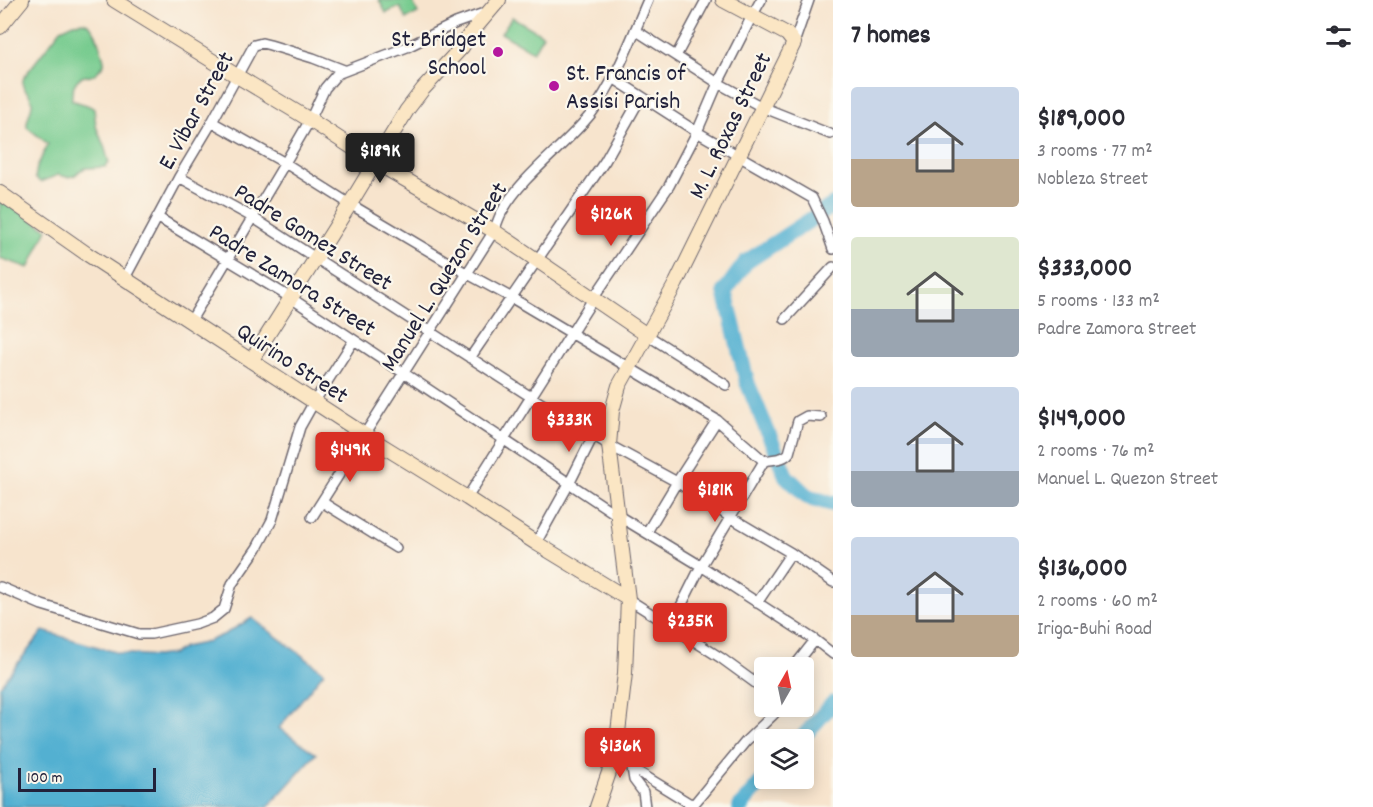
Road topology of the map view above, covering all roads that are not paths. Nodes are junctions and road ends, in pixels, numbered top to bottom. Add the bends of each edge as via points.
1 (22, 0) edge
2 (499, 0) edge
3 (648, 0) edge
4 (706, 0) edge
5 (723, 0) edge
6 (761, 0) edge
7 (809, 0) edge
8 (117, 1) edge
9 (489, 11) junction
10 (752, 16) junction
11 (0, 27) edge
12 (635, 30) junction
13 (794, 43) junction
14 (676, 56) junction
15 (344, 70) junction
16 (237, 76) junction
17 (613, 78) junction
18 (718, 83) junction
19 (640, 97) junction
20 (762, 107) junction
21 (310, 120) junction
22 (212, 122) junction
23 (697, 132) junction
24 (830, 134) dead end
25 (738, 156) junction
26 (375, 162) junction
27 (285, 163) junction
28 (179, 177) junction
29 (0, 193) edge
30 (350, 204) junction
31 (157, 217) junction
32 (252, 217) junction
33 (494, 231) junction
34 (833, 249) edge
35 (316, 258) junction
36 (227, 259) junction
37 (537, 260) junction
38 (833, 267) edge
39 (466, 273) junction
40 (125, 278) junction
41 (291, 298) junction
42 (512, 298) junction
43 (593, 299) junction
44 (785, 319) dead end
45 (189, 322) junction
46 (429, 332) junction
47 (571, 334) junction
48 (647, 334) junction
49 (354, 340) junction
50 (470, 358) junction
51 (251, 361) junction
52 (629, 369) junction
53 (404, 372) junction
54 (726, 385) dead end
55 (531, 397) junction
56 (314, 402) junction
57 (821, 417) dead end
58 (717, 420) junction
59 (365, 435) junction
60 (593, 436) junction
61 (504, 440) junction
62 (609, 445) junction
63 (766, 460) junction
64 (570, 482) junction
65 (676, 482) junction
66 (467, 498) junction
67 (322, 502) junction
68 (617, 514) junction
69 (312, 517) dead end
70 (730, 517) junction
71 (647, 532) junction
72 (536, 543) junction
73 (396, 548) dead end
74 (791, 553) junction
75 (701, 566) junction
76 (833, 582) edge
77 (0, 587) edge
78 (628, 598) junction
79 (757, 603) junction
80 (671, 626) junction
81 (814, 640) junction
82 (833, 654) edge
83 (801, 657) edge
84 (754, 682) edge
85 (771, 717) edge
86 (617, 741) junction
87 (632, 768) junction
88 (597, 807) edge
89 (645, 807) edge

1 - 11 street
2 - 9 street
3 - 12 street, Manuel L. Quezon Street
4 - 14 street
5 - 10 street
6 - 10 street
7 - 13 street
8 - 16 street
9 - 15 street
9 - 26 street via 407,110
10 - 13 street via 787,34
10 - 18 street
12 - 14 street
12 - 17 street, Manuel L. Quezon Street
13 - 20 street, M. L. Roxas Street
14 - 18 street
15 - 16 street, E. Vibar Street via 262,43 251,48
15 - 21 street via 324,88
16 - 21 street
16 - 22 street, E. Vibar Street
17 - 19 street
17 - 33 street, Manuel L. Quezon Street via 580,127 516,192
18 - 20 street
18 - 23 street
19 - 23 street
19 - 37 street via 605,161
20 - 24 street
20 - 25 street, M. L. Roxas Street
21 - 26 street
21 - 27 street
22 - 27 street
22 - 28 street, E. Vibar Street
23 - 25 street
23 - 43 street via 669,186
25 - 34 street via 812,198
25 - 48 street, M. L. Roxas Street
26 - 30 street
26 - 33 street
27 - 30 street
27 - 32 street
28 - 31 street, E. Vibar Street
28 - 32 street, Padre Gomez Street
29 - 40 street, Quirino Street
30 - 35 street
30 - 39 street
31 - 36 street, Padre Zamora Street
31 - 40 street, E. Vibar Street
32 - 35 street, Padre Gomez Street
32 - 36 street
33 - 37 street
33 - 39 street, Manuel L. Quezon Street
35 - 41 street
35 - 46 street, Padre Gomez Street
36 - 41 street, Padre Zamora Street
36 - 45 street
37 - 42 street
37 - 43 street
38 - 44 street
39 - 42 street
39 - 46 street, Manuel L. Quezon Street
40 - 45 street, Quirino Street
41 - 49 street, Padre Zamora Street
41 - 51 street
42 - 47 street
42 - 50 street
43 - 47 street
43 - 48 street
45 - 51 street, Quirino Street
46 - 50 street, Padre Gomez Street
46 - 53 street, Manuel L. Quezon Street
47 - 52 street
47 - 55 street
48 - 52 street, M. L. Roxas Street
48 - 54 street
49 - 53 street, Padre Zamora Street
49 - 56 street
50 - 55 street, Padre Gomez Street
51 - 56 street, Quirino Street
52 - 58 street
52 - 62 street, M. L. Roxas Street via 614,402
53 - 59 street, Manuel L. Quezon Street
53 - 61 street, Padre Zamora Street
55 - 60 street, Padre Gomez Street
55 - 61 street
56 - 59 street, Quirino Street
56 - 77 street via 300,427 272,520 232,584 224,609 213,618 179,629 139,634
57 - 63 street via 807,416 798,421 789,453 784,458
58 - 63 street
58 - 65 street
59 - 66 street, Quirino Street
59 - 67 street, Manuel L. Quezon Street
60 - 62 street, Padre Gomez Street
60 - 64 street
61 - 64 street, Padre Zamora Street
61 - 66 street
62 - 65 street, Padre Gomez Street
62 - 68 street, M. L. Roxas Street
63 - 70 street
64 - 68 street, Padre Zamora Street
64 - 72 street
65 - 70 street, Padre Gomez Street
65 - 71 street
66 - 72 street, Quirino Street
67 - 69 street, Manuel L. Quezon Street
67 - 73 street
68 - 71 street, Padre Zamora Street
68 - 78 street, M. L. Roxas Street
70 - 74 street, Padre Gomez Street
70 - 75 street
71 - 75 street, Padre Zamora Street
72 - 78 street, Quirino Street
74 - 76 street, Padre Gomez Street
74 - 79 street
75 - 79 street, Padre Zamora Street
75 - 80 street
78 - 80 street
78 - 86 street, M. L. Roxas Street
79 - 81 street, Padre Zamora Street
80 - 84 street
81 - 82 street, Padre Zamora Street
81 - 83 street
85 - 87 street via 694,804
86 - 87 street
86 - 88 street, M. L. Roxas Street
87 - 89 street

